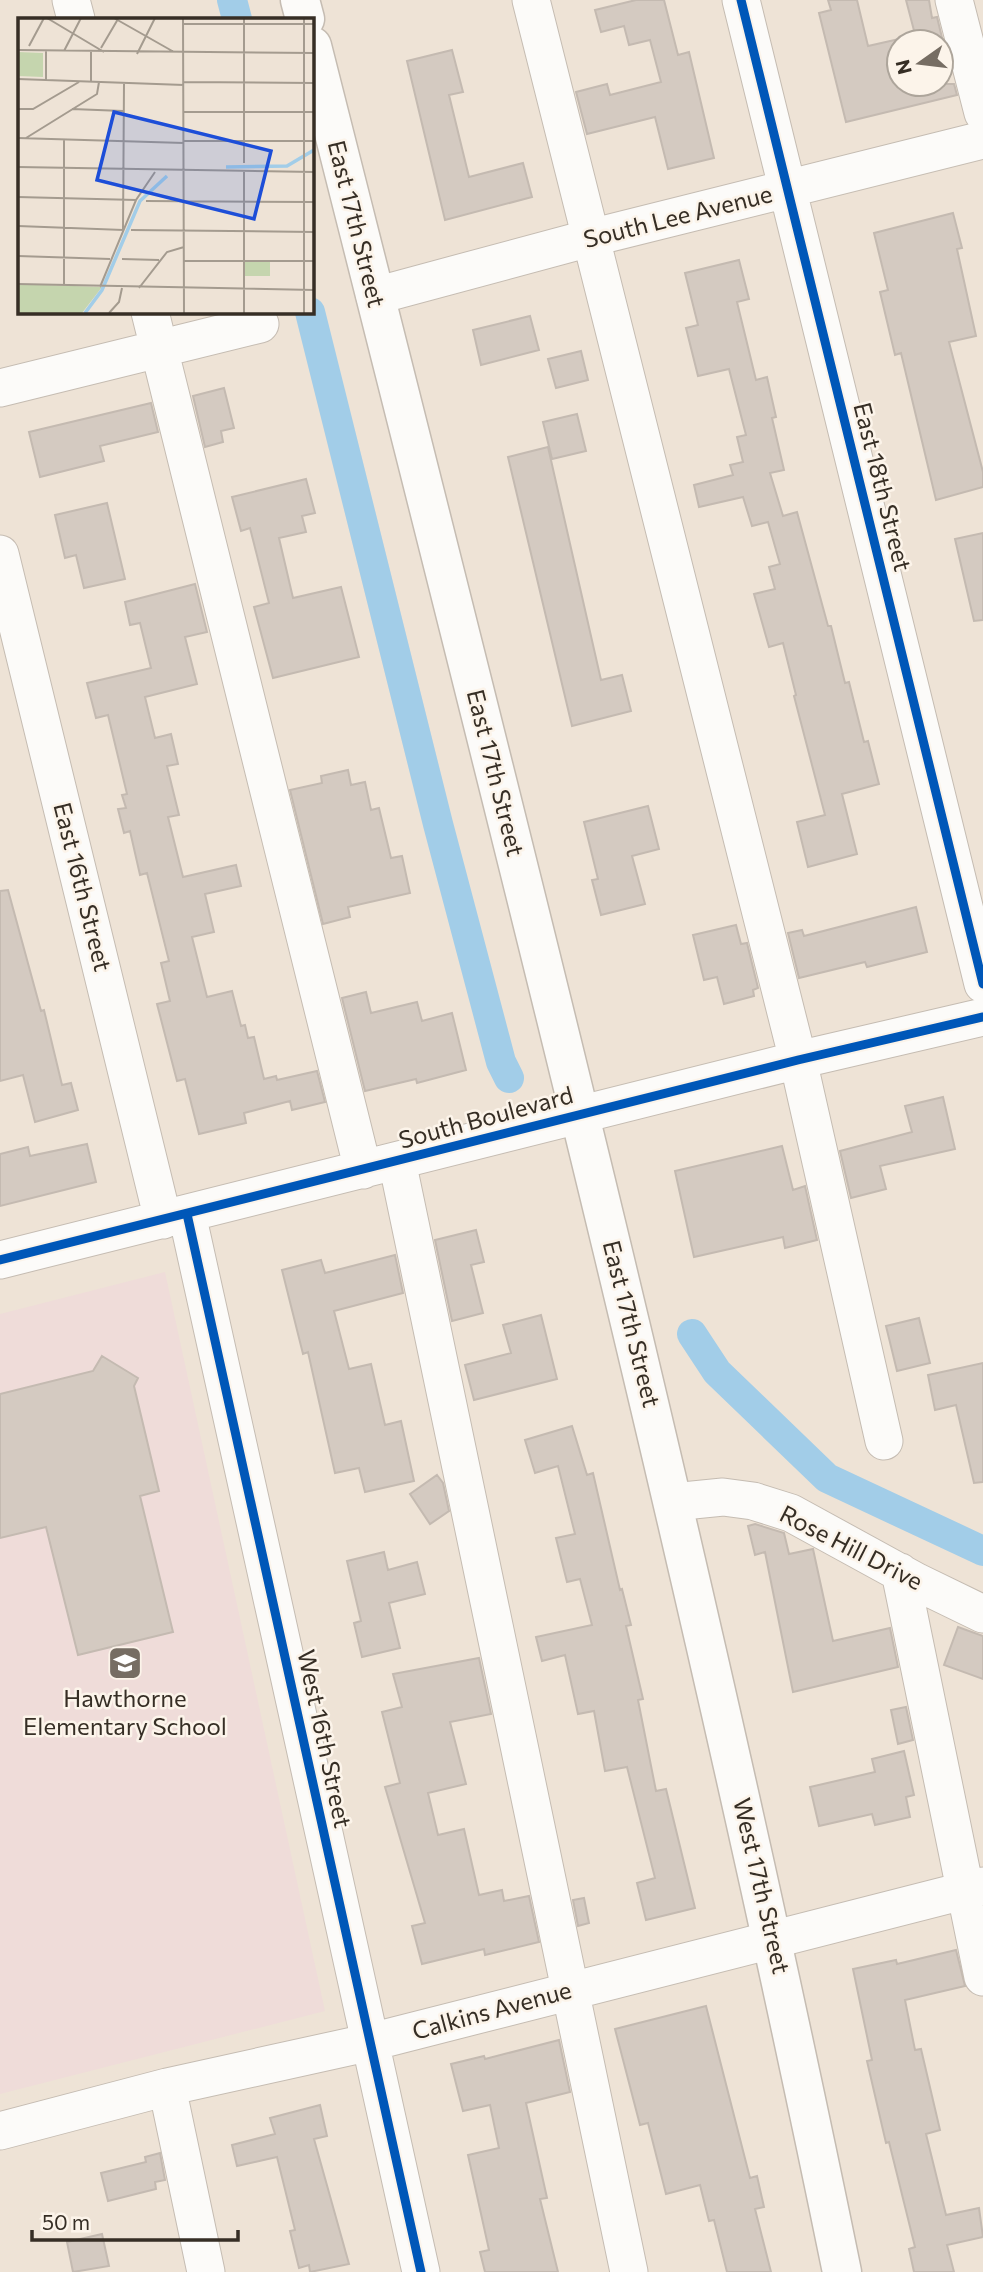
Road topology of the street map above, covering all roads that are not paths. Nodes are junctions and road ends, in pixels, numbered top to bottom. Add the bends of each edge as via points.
1 (71, 0) edge
2 (300, 0) edge
3 (531, 0) edge
4 (741, 0) edge
5 (954, 0) edge
6 (76, 18) edge
7 (305, 18) edge
8 (313, 50) edge
9 (983, 113) edge
10 (983, 140) edge
11 (789, 189) junction
12 (590, 238) junction
13 (375, 296) junction
14 (150, 313) edge
15 (260, 324) dead end
16 (160, 349) junction
17 (0, 388) edge
18 (0, 554) edge
19 (983, 984) edge
20 (983, 1017) edge
21 (798, 1060) junction
22 (581, 1113) junction
23 (380, 1166) junction
24 (175, 1217) junction
25 (0, 1260) edge
26 (884, 1441) dead end
27 (673, 1502) junction
28 (900, 1572) junction
29 (983, 1614) edge
30 (974, 1888) edge
31 (774, 1939) junction
32 (983, 1977) edge
33 (569, 1991) junction
34 (371, 2042) junction
35 (167, 2087) junction
36 (0, 2131) edge
37 (206, 2272) edge
38 (421, 2272) edge
39 (629, 2272) edge
40 (842, 2272) edge

1 - 6 street
2 - 7 main road
3 - 12 street
4 - 11 street, East 18th Street
5 - 9 street
8 - 13 main road, East 17th Street
10 - 11 street, South Lee Avenue
11 - 12 street, South Lee Avenue
11 - 19 street, East 18th Street
12 - 13 street, South Lee Avenue
12 - 21 street
13 - 22 main road, East 17th Street
14 - 16 street
15 - 16 street
16 - 17 street
16 - 23 street
18 - 24 street, East 16th Street
20 - 21 street, South Boulevard
21 - 22 street, South Boulevard
21 - 26 street
22 - 23 street, South Boulevard
22 - 27 main road, East 17th Street
23 - 24 street, South Boulevard
23 - 33 street
24 - 25 street, South Boulevard
24 - 34 street, West 16th Street
27 - 28 street, Rose Hill Drive via 723,1497 792,1513
27 - 31 main road, West 17th Street
28 - 29 street, Rose Hill Drive
28 - 30 street
30 - 31 street, Calkins Avenue
30 - 32 street
31 - 33 street, Calkins Avenue
31 - 40 main road, West 17th Street
33 - 34 street, Calkins Avenue
33 - 39 street
34 - 35 street, Calkins Avenue
34 - 38 street, West 16th Street
35 - 36 street, Calkins Avenue
35 - 37 street

